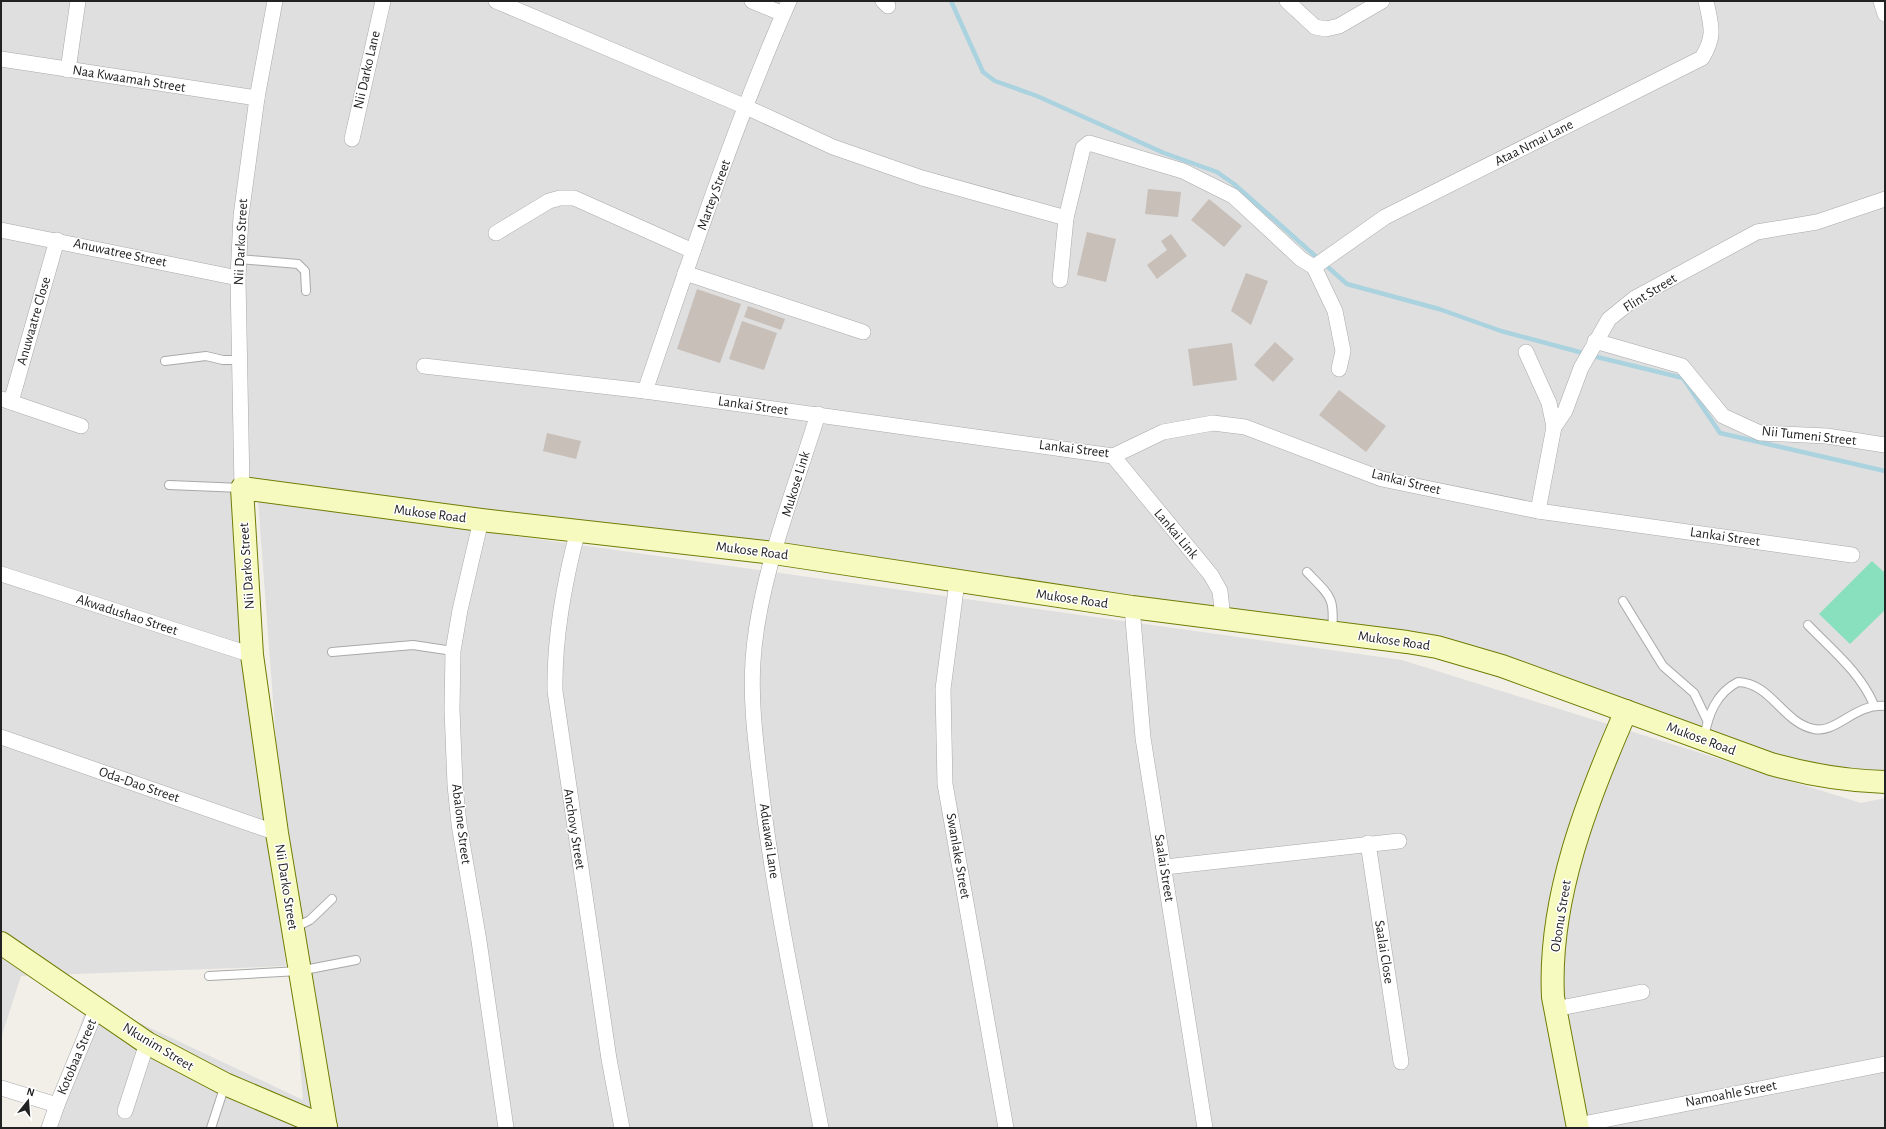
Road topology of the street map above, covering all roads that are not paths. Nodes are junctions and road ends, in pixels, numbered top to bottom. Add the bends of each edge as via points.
1 (78, 1) edge
2 (275, 1) edge
3 (383, 1) edge
4 (496, 1) edge
5 (752, 1) edge
6 (1287, 1) edge
7 (1382, 1) edge
8 (1706, 1) edge
9 (1881, 1) edge
10 (786, 8) edge
11 (1885, 14) edge
12 (1, 59) edge
13 (68, 70) junction
14 (257, 98) junction
15 (746, 107) junction
16 (352, 139) dead end
17 (1885, 200) edge
18 (1066, 218) junction
19 (1, 230) edge
20 (496, 233) dead end
21 (57, 240) junction
22 (693, 251) junction
23 (239, 259) junction
24 (1317, 266) junction
25 (685, 273) junction
26 (238, 278) junction
27 (1060, 280) dead end
28 (306, 291) dead end
29 (863, 332) dead end
30 (1595, 341) junction
31 (1526, 352) dead end
32 (240, 360) junction
33 (165, 361) dead end
34 (424, 366) dead end
35 (1339, 369) dead end
36 (645, 391) junction
37 (6, 401) edge
38 (818, 414) junction
39 (81, 426) dead end
40 (1554, 427) junction
41 (1885, 445) edge
42 (1113, 456) junction
43 (169, 485) dead end
44 (242, 488) junction
45 (1538, 511) junction
46 (481, 520) junction
47 (578, 530) junction
48 (774, 553) junction
49 (1852, 555) dead end
50 (1307, 572) dead end
51 (1, 574) edge
52 (957, 582) junction
53 (1623, 601) dead end
54 (1132, 607) junction
55 (1223, 619) junction
56 (1808, 625) dead end
57 (1332, 633) junction
58 (453, 651) junction
59 (332, 652) dead end
60 (252, 655) junction
61 (1874, 705) junction
62 (1885, 706) edge
63 (1626, 711) junction
64 (1705, 731) junction
65 (1, 737) edge
66 (1885, 782) edge
67 (277, 833) junction
68 (1399, 841) dead end
69 (1368, 843) junction
70 (1164, 867) junction
71 (332, 899) dead end
72 (293, 928) junction
73 (1, 943) edge
74 (356, 960) dead end
75 (299, 971) junction
76 (209, 976) dead end
77 (1642, 992) dead end
78 (97, 1008) junction
79 (1555, 1009) junction
80 (146, 1043) junction
81 (1401, 1062) dead end
82 (1885, 1064) edge
83 (225, 1084) junction
84 (1, 1088) edge
85 (57, 1105) junction
86 (125, 1111) dead end
87 (1578, 1126) edge
88 (49, 1128) edge
89 (211, 1128) edge
90 (326, 1128) edge
91 (506, 1128) edge
92 (622, 1128) edge
93 (821, 1128) edge
94 (1006, 1128) edge
95 (1205, 1128) edge

1 - 13 street
2 - 14 street, Nii Darko Street
3 - 16 street, Nii Darko Lane
4 - 15 street
5 - 10 street
6 - 7 street via 1315,27 1326,29 1339,26
8 - 24 street, Ataa Nmai Lane via 1712,31 1710,45 1702,58 1385,217
9 - 11 street
10 - 15 street, Martey Street
12 - 13 street, Naa Kwaamah Street
13 - 14 street, Naa Kwaamah Street
14 - 23 street, Nii Darko Street via 240,216
15 - 18 street via 833,147 914,176
15 - 22 street, Martey Street
17 - 30 street, Flint Street via 1817,222 1757,232 1635,298 1609,319
18 - 24 street via 1083,148 1090,143 1183,171 1233,196 1301,259
18 - 27 street
19 - 21 street, Anuwatree Street
20 - 22 street via 549,201 574,198
21 - 26 street, Anuwatree Street
21 - 37 street, Anuwaatre Close
22 - 25 street, Martey Street
23 - 26 street, Nii Darko Street
23 - 28 lane via 298,264 305,271
24 - 35 street via 1335,311 1342,351
25 - 29 street
25 - 36 street, Martey Street
26 - 32 street, Nii Darko Street
30 - 40 street, Flint Street via 1581,368 1565,411
30 - 41 street, Nii Tumeni Street via 1682,366 1723,416 1760,433 1827,436
31 - 40 street via 1549,403
32 - 33 lane via 206,356
32 - 44 street, Nii Darko Street
34 - 36 street, Lankai Street
36 - 38 street, Lankai Street
37 - 39 street, Anuwaatre Close
38 - 42 street, Lankai Street
38 - 48 street, Mukose Link
40 - 45 street, Flint Street
42 - 45 street, Lankai Street via 1163,432 1213,423 1245,427 1382,479
42 - 55 street, Lankai Link via 1211,575 1220,592
43 - 44 lane
44 - 46 street, Mukose Road
44 - 60 street, Nii Darko Street
45 - 49 street, Lankai Street
46 - 47 street, Mukose Road
46 - 58 street, Abalone Street
47 - 48 street, Mukose Road
47 - 92 street, Anchovy Street via 559,617 554,691
48 - 52 street, Mukose Road
48 - 93 street, Aduawai Lane via 756,636 751,706 770,863
50 - 57 lane via 1331,599 1334,610
51 - 60 street, Akwadushao Street
52 - 54 street, Mukose Road
52 - 94 street, Swanlake Street via 943,689 945,784
53 - 64 lane via 1663,666 1694,693
54 - 55 street, Mukose Road
54 - 70 street, Saalai Street via 1143,738
55 - 57 street, Mukose Road
56 - 61 lane via 1856,674 1867,688
57 - 63 street, Mukose Road via 1407,642 1466,655
58 - 59 lane via 413,645
58 - 91 street, Abalone Street via 455,785
60 - 67 street, Nii Darko Street
61 - 62 lane
61 - 64 lane via 1863,708 1826,730 1816,730 1796,722 1754,684 1738,682 1724,691 1716,701
63 - 64 street, Mukose Road
63 - 79 street, Obonu Street via 1598,774 1564,886 1552,978
64 - 66 street, Mukose Road via 1771,764 1809,775 1860,782
65 - 67 street, Oda-Dao Street
67 - 72 street, Nii Darko Street
68 - 69 street
69 - 70 street
69 - 81 street, Saalai Close
70 - 95 street, Saalai Street
71 - 72 lane via 310,920
72 - 75 street, Nii Darko Street
73 - 78 street, Nkunim Street
74 - 75 lane
75 - 76 lane
75 - 90 street, Nii Darko Street
77 - 79 street
78 - 80 street, Nkunim Street
78 - 85 street, Kotobaa Street
79 - 87 street, Obonu Street
80 - 83 street, Nkunim Street
80 - 86 street
82 - 87 street, Namoahle Street
83 - 89 lane
83 - 90 street, Nkunim Street
84 - 85 street
85 - 88 street, Kotobaa Street

